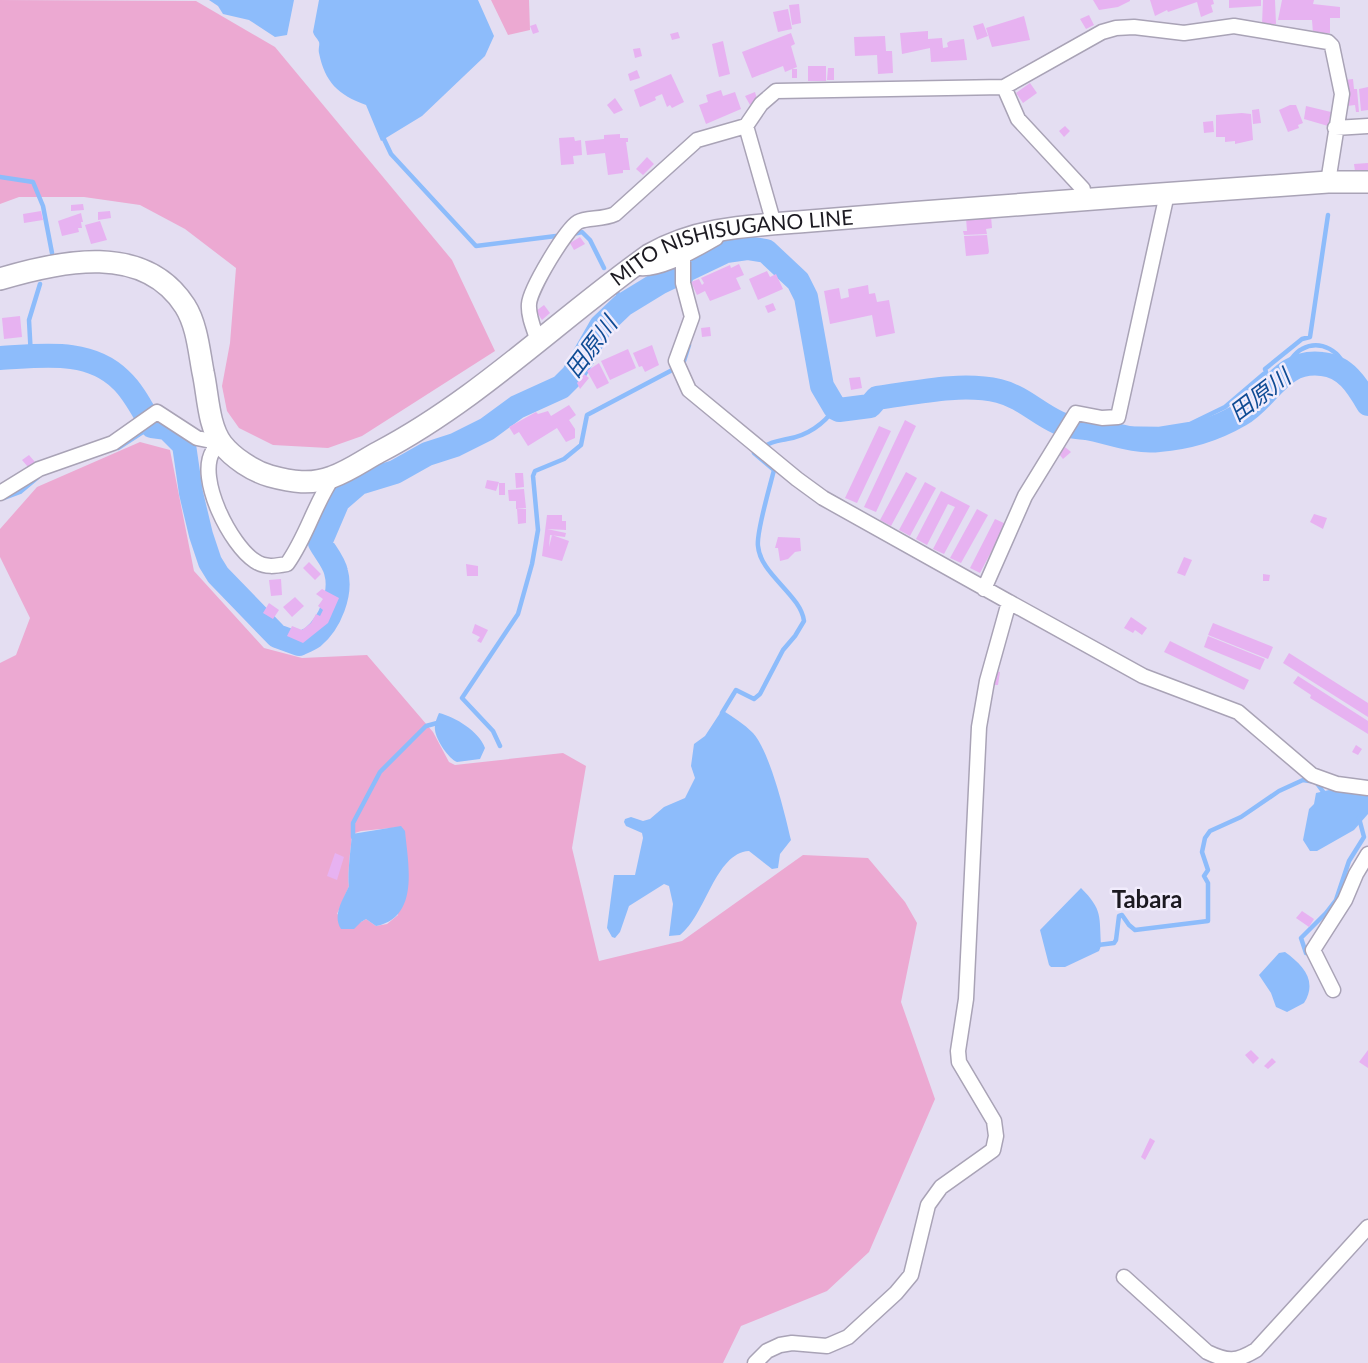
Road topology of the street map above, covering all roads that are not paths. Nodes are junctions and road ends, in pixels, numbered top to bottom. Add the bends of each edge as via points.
1 (1004, 87) junction
2 (746, 126) junction
3 (1368, 126) edge
4 (1335, 128) junction
5 (1328, 182) junction
6 (1368, 183) edge
7 (1167, 194) junction
8 (1083, 200) junction
9 (774, 224) junction
10 (721, 229) junction
11 (683, 260) junction
12 (632, 267) junction
13 (0, 279) edge
14 (538, 341) junction
15 (221, 443) junction
16 (333, 477) junction
17 (0, 493) edge
18 (984, 589) junction
19 (1009, 602) junction
20 (1368, 788) edge
21 (1368, 854) edge
22 (1334, 989) dead end
23 (1368, 1227) edge
24 (1124, 1277) dead end
25 (755, 1363) edge

1 - 2 street via 776,90
1 - 4 street via 1116,28 1184,33 1234,26 1332,46 1342,93
1 - 8 street via 1018,119 1083,189
2 - 9 street
2 - 14 street via 698,140 615,214 570,227 530,295 528,309
3 - 4 street
4 - 5 street
5 - 6 main road, MITO NISHISUGANO LINE
5 - 7 main road, MITO NISHISUGANO LINE
7 - 8 main road, MITO NISHISUGANO LINE
7 - 18 street via 1118,417 1076,413 1025,496
8 - 9 main road, MITO NISHISUGANO LINE
9 - 10 main road, MITO NISHISUGANO LINE
10 - 11 street via 716,238
10 - 12 main road, MITO NISHISUGANO LINE via 664,247
11 - 12 street via 642,270
11 - 18 street via 692,317 676,361 689,390 823,498
12 - 14 main road, MITO NISHISUGANO LINE
13 - 15 main road via 41,267 94,261 127,265 170,288 191,319 209,410
14 - 16 main road, MITO NISHISUGANO LINE via 408,437
15 - 16 main road, MITO NISHISUGANO LINE via 265,474 305,483
15 - 16 street via 213,451 209,470 223,523 254,561 263,565 287,564
15 - 17 street via 197,438 157,412 113,443 39,469
18 - 19 street
19 - 20 street via 1143,676 1238,712 1312,775
19 - 25 street via 979,727 966,999 958,1051 959,1062 994,1121 993,1150 941,1187 928,1205 911,1275 848,1337 827,1346 780,1345
21 - 22 street via 1313,950
23 - 24 street via 1256,1350 1241,1359 1222,1360 1207,1352

